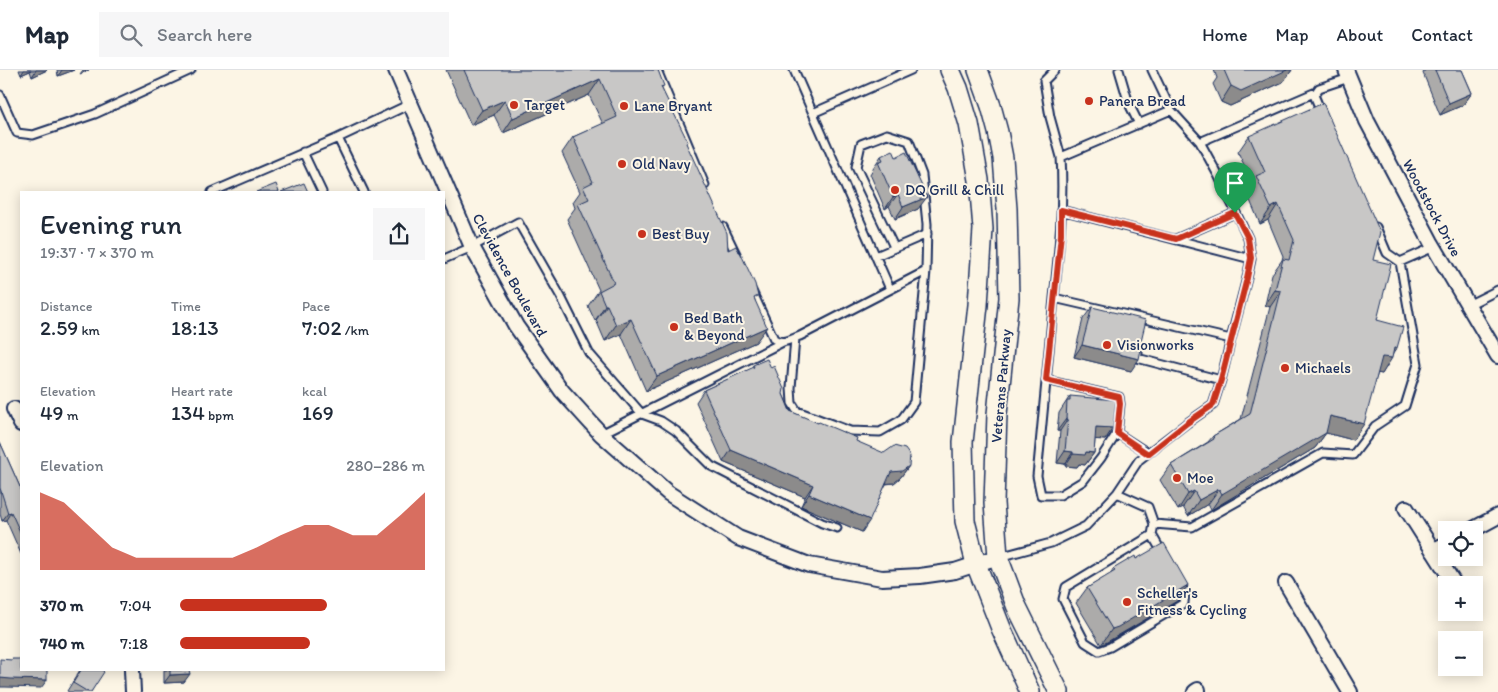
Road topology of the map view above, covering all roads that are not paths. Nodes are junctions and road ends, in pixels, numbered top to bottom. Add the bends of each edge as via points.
1 (191, 70) edge
2 (396, 70) edge
3 (657, 70) edge
4 (794, 70) edge
5 (911, 70) edge
6 (950, 70) edge
7 (978, 70) edge
8 (1056, 70) edge
9 (1119, 70) edge
10 (1152, 70) edge
11 (1348, 74) edge
12 (1316, 92) junction
13 (0, 95) edge
14 (410, 104) junction
15 (1171, 110) junction
16 (813, 113) junction
17 (1324, 119) edge
18 (1139, 124) junction
19 (338, 138) junction
20 (1200, 142) junction
21 (303, 152) junction
22 (1061, 157) junction
23 (706, 188) edge
24 (214, 191) edge
25 (322, 191) edge
26 (364, 191) edge
27 (1061, 210) junction
28 (1235, 213) junction
29 (719, 218) edge
30 (1373, 219) edge
31 (927, 234) junction
32 (1176, 239) junction
33 (472, 247) junction
34 (894, 247) junction
35 (1434, 247) junction
36 (876, 256) junction
37 (1251, 258) junction
38 (445, 259) edge
39 (1400, 262) junction
40 (741, 264) edge
41 (926, 271) junction
42 (750, 286) edge
43 (890, 289) junction
44 (1498, 290) edge
45 (1054, 298) junction
46 (1468, 305) junction
47 (1147, 319) junction
48 (1144, 329) edge
49 (795, 338) junction
50 (1231, 339) junction
51 (783, 342) junction
52 (1139, 348) edge
53 (1498, 356) edge
54 (1046, 380) junction
55 (1221, 380) junction
56 (14, 409) dead end
57 (642, 414) junction
58 (20, 422) edge
59 (1117, 433) junction
60 (601, 434) junction
61 (1148, 454) junction
62 (1117, 493) junction
63 (1406, 508) dead end
64 (1498, 516) edge
65 (1154, 524) junction
66 (1483, 524) edge
67 (836, 528) dead end
68 (1152, 535) junction
69 (1438, 548) edge
70 (1433, 551) junction
71 (998, 557) junction
72 (1166, 560) edge
73 (976, 564) junction
74 (1175, 576) edge
75 (1448, 576) edge
76 (1286, 583) dead end
77 (132, 671) edge
78 (133, 692) edge
79 (1030, 692) edge
80 (1059, 692) edge
81 (1350, 692) edge

1 - 13 lane via 95,114 33,135 17,133
2 - 14 street, Clevidence Boulevard
3 - 23 lane
4 - 16 lane
5 - 16 lane
6 - 73 main road, Veterans Parkway via 971,133 979,180 982,229 978,305 963,442 965,521
7 - 71 main road, Veterans Parkway via 998,132 1007,209 1009,298 997,414 994,503
8 - 22 lane via 1044,81
9 - 18 lane
10 - 15 lane
11 - 12 lane
11 - 35 street, Woodstock Drive via 1367,121
12 - 17 lane via 1314,95
12 - 20 lane
14 - 19 lane
14 - 33 street, Clevidence Boulevard
15 - 18 lane
15 - 20 lane
16 - 36 lane
18 - 22 lane
19 - 21 lane
19 - 26 lane
20 - 28 lane
21 - 24 lane
21 - 25 lane
22 - 27 lane
27 - 32 lane
27 - 45 lane
28 - 32 lane
28 - 37 lane via 1248,238
29 - 40 lane
30 - 39 lane via 1387,253
31 - 34 lane
31 - 34 lane via 922,175 910,142 887,134 862,144 856,167
31 - 41 lane
32 - 37 lane
33 - 38 lane
33 - 57 lane via 518,222 589,352
33 - 60 street, Clevidence Boulevard via 516,326 562,391
34 - 36 lane
35 - 39 lane
35 - 46 street, Woodstock Drive
36 - 43 lane
37 - 50 lane
39 - 65 lane via 1418,364 1405,406 1375,426 1353,455 1324,453 1192,527
41 - 43 lane
41 - 49 lane via 914,402 901,420 880,432 850,432 796,411 791,388
42 - 51 lane via 774,339
43 - 49 lane
44 - 46 lane
45 - 47 lane
45 - 54 lane
46 - 53 street, Woodstock Drive
47 - 48 lane
47 - 50 lane
49 - 51 lane
50 - 55 lane
51 - 57 lane
52 - 55 lane via 1137,358
54 - 59 lane via 1119,397
54 - 59 lane via 1038,476 1042,495 1060,495 1083,481
55 - 61 lane via 1213,405
56 - 58 street
57 - 60 lane
57 - 67 lane via 676,431 711,466 822,524
59 - 61 lane
60 - 73 street, Clevidence Boulevard via 668,493 738,538 809,565 882,578 955,571
61 - 62 lane via 1139,460
62 - 65 lane via 1148,507
62 - 71 lane via 1086,526 1051,543
63 - 70 street
64 - 66 street
65 - 68 lane
68 - 72 lane
68 - 74 lane via 1066,587 1063,599 1085,642 1098,651 1110,647 1184,603 1185,592
69 - 70 street
70 - 75 street
71 - 73 street, Clevidence Boulevard
71 - 80 main road, Veterans Parkway via 1016,604
73 - 79 main road, Veterans Parkway
76 - 81 street
77 - 78 street

